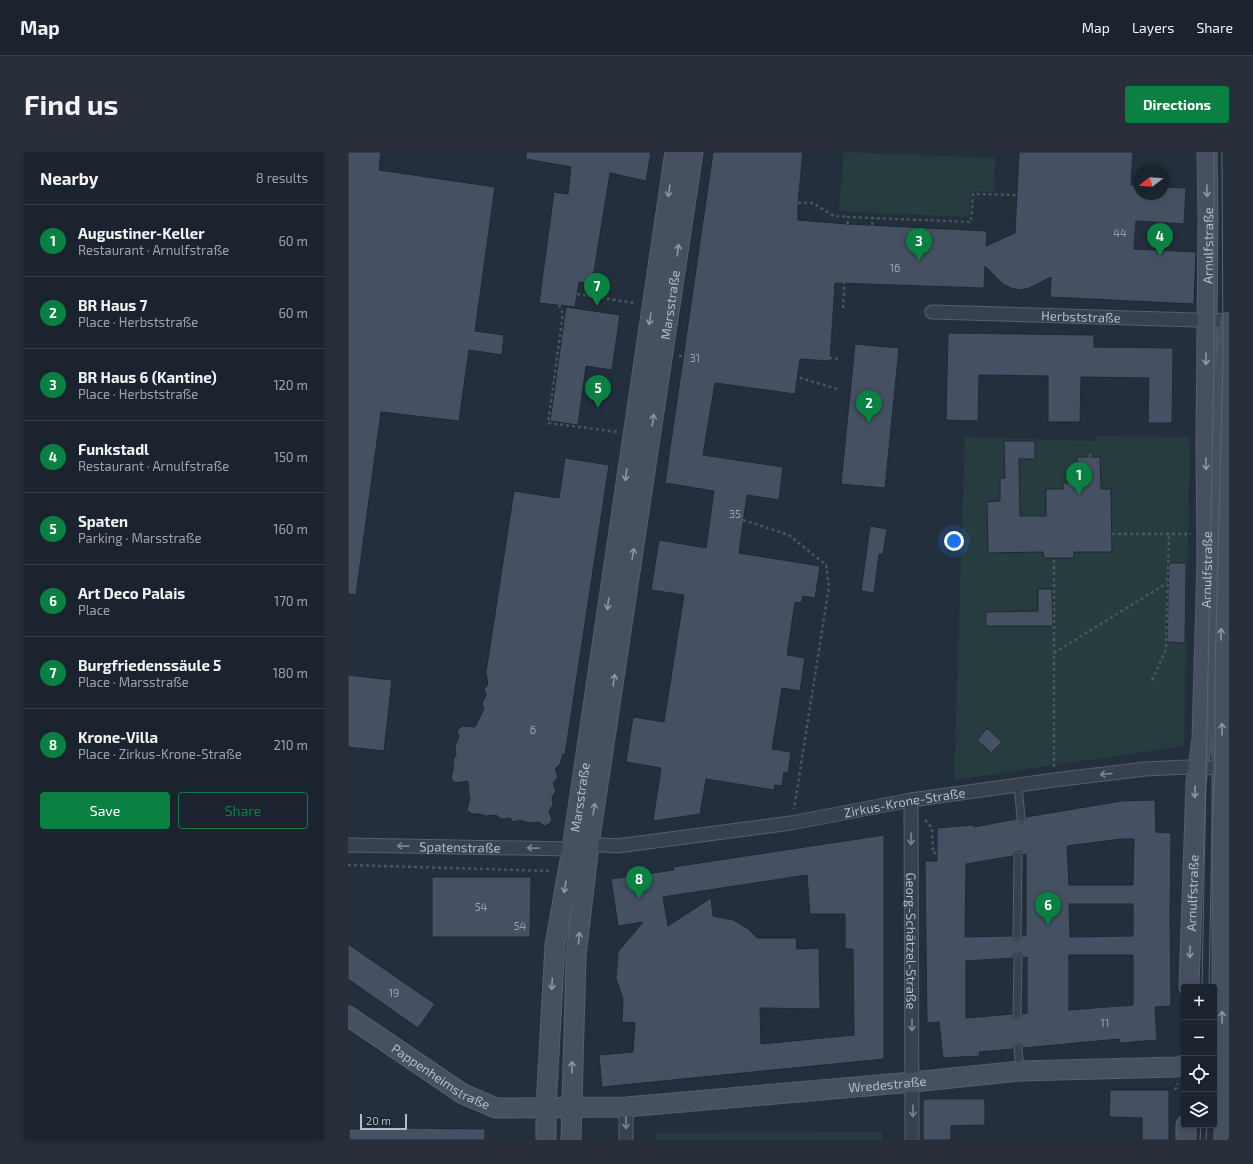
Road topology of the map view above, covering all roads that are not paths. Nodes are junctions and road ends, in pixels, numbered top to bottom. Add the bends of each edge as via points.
1 (675, 152) edge
2 (693, 152) edge
3 (1207, 152) edge
4 (932, 312) dead end
5 (1206, 320) junction
6 (1229, 322) edge
7 (638, 457) junction
8 (1215, 674) edge
9 (1199, 767) junction
10 (1226, 767) edge
11 (1018, 785) junction
12 (911, 800) junction
13 (1021, 818) dead end
14 (348, 845) edge
15 (580, 846) junction
16 (1018, 856) dead end
17 (1017, 936) dead end
18 (1018, 958) dead end
19 (1189, 984) edge
20 (1017, 1014) dead end
21 (348, 1016) edge
22 (1018, 1048) dead end
23 (1222, 1056) edge
24 (1181, 1066) edge
25 (1020, 1071) junction
26 (912, 1082) junction
27 (571, 1106) junction
28 (591, 1106) joint
29 (626, 1107) junction
30 (546, 1108) junction
31 (1186, 1128) edge
32 (546, 1140) edge
33 (571, 1140) edge
34 (626, 1140) edge
35 (912, 1140) edge
36 (1186, 1140) edge
37 (1224, 1140) edge

1 -> 7 street, Marsstraße via 632,435
7 -> 2 street, Marsstraße
3 -> 5 street, Arnulfstraße
4 - 5 street, Herbststraße
5 - 6 street, Herbststraße
5 -> 8 street, Arnulfstraße via 1207,561
8 -> 6 street, Arnulfstraße
7 - 15 street, Marsstraße
8 - 9 street, Arnulfstraße
10 -> 8 street, Arnulfstraße
9 - 10 street, Zirkus-Krone-Straße
9 -> 11 street, Zirkus-Krone-Straße via 1145,769
9 -> 19 street, Arnulfstraße via 1196,783
23 -> 10 street, Arnulfstraße via 1222,793
11 - 12 street, Zirkus-Krone-Straße
11 - 13 lane
12 - 15 street, Zirkus-Krone-Straße via 791,823 617,846
12 -> 26 street, Georg-Schätzel-Straße
15 -> 14 street, Spatenstraße
27 -> 15 street, Marsstraße
15 -> 30 street, Marsstraße via 555,945
16 - 17 lane
18 - 20 lane
21 - 30 street, Pappenheimstraße via 463,1094 496,1108
22 - 25 lane
23 - 37 street, Arnulfstraße
24 - 25 street, Wredestraße
25 - 26 street, Wredestraße
26 - 29 street, Wredestraße
26 -> 35 street, Georg-Schätzel-Straße
27 - 28 street, Pappenheimstraße
27 - 30 street, Pappenheimstraße
27 - 33 street, Marsstraße
28 - 29 street, Wredestraße
29 -> 34 street
30 - 32 street, Marsstraße
31 - 36 street

